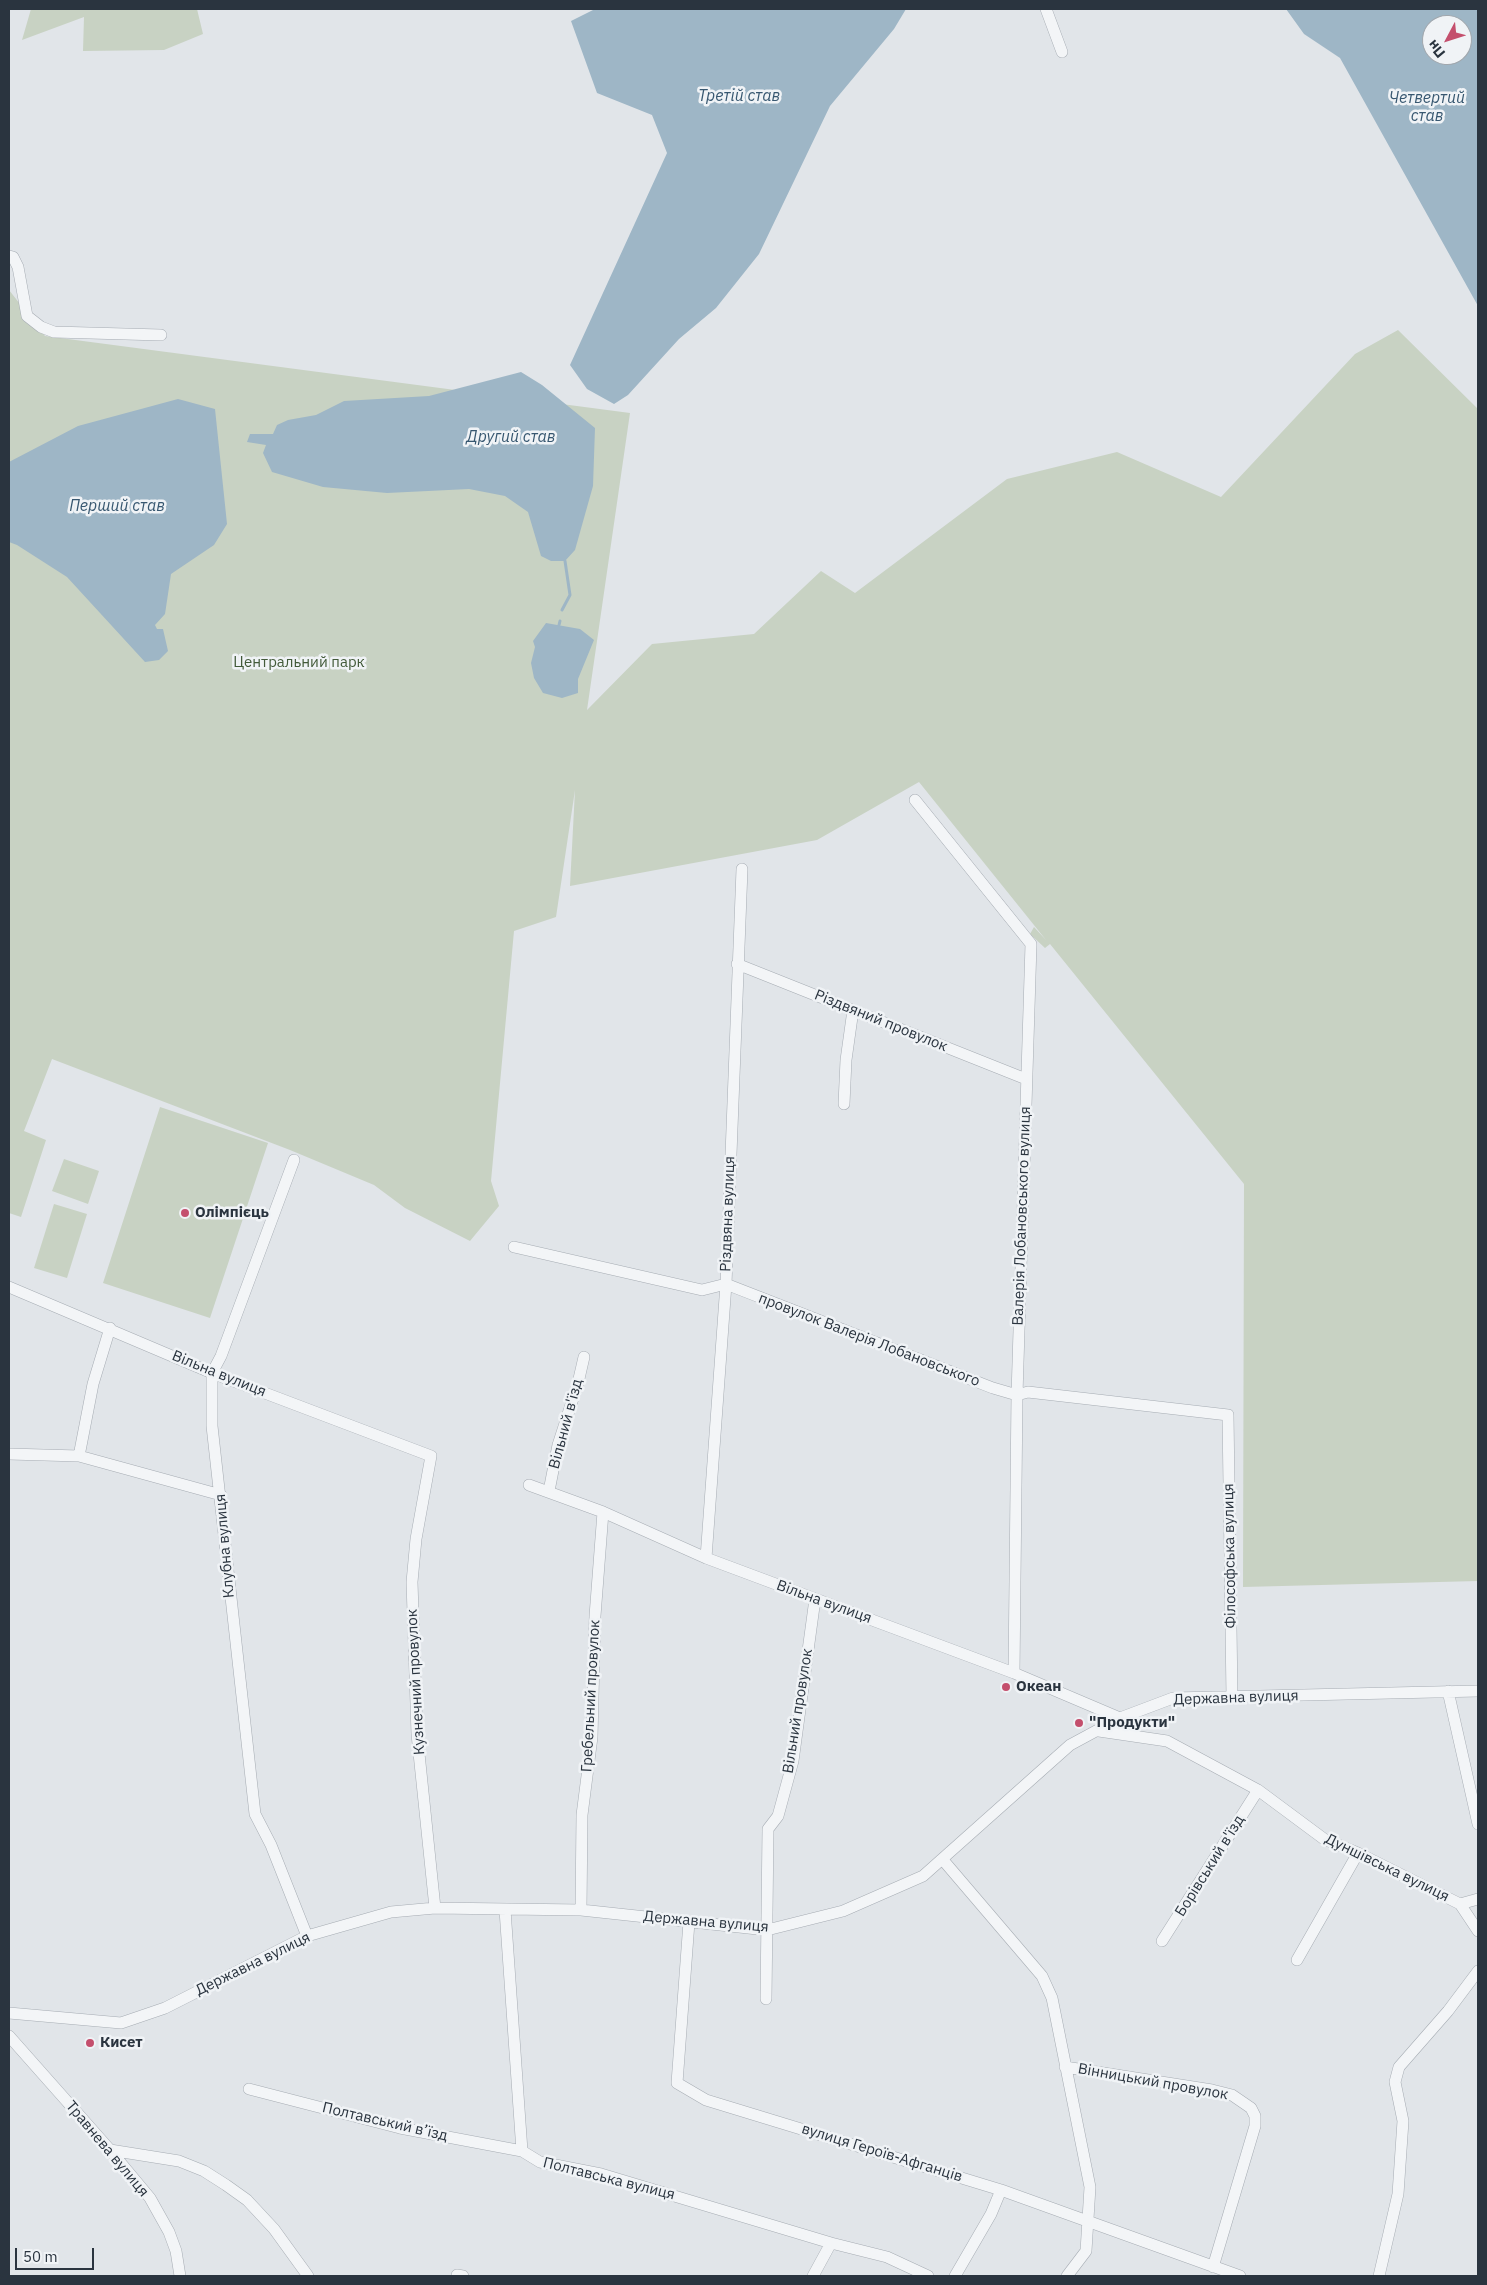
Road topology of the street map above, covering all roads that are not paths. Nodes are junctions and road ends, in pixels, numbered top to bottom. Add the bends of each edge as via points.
1 (1046, 9) edge
2 (1062, 52) dead end
3 (9, 256) edge
4 (162, 335) dead end
5 (915, 800) dead end
6 (742, 869) dead end
7 (737, 964) junction
8 (853, 1010) junction
9 (1026, 1079) junction
10 (844, 1104) dead end
11 (294, 1160) dead end
12 (514, 1246) dead end
13 (726, 1284) junction
14 (9, 1287) edge
15 (110, 1328) junction
16 (584, 1357) dead end
17 (212, 1373) junction
18 (1017, 1395) junction
19 (1228, 1415) joint
20 (9, 1454) edge
21 (79, 1456) junction
22 (432, 1456) joint
23 (529, 1485) dead end
24 (550, 1491) junction
25 (221, 1495) junction
26 (603, 1512) junction
27 (706, 1558) junction
28 (815, 1599) junction
29 (1014, 1672) junction
30 (1448, 1691) junction
31 (1478, 1691) edge
32 (1232, 1697) junction
33 (1120, 1718) junction
34 (1099, 1731) junction
35 (1258, 1790) junction
36 (1478, 1824) edge
37 (1358, 1853) junction
38 (943, 1860) junction
39 (1478, 1899) edge
40 (1460, 1904) junction
41 (435, 1908) junction
42 (505, 1910) junction
43 (581, 1910) junction
44 (689, 1922) junction
45 (767, 1930) junction
46 (1478, 1931) edge
47 (307, 1936) junction
48 (1162, 1941) dead end
49 (1297, 1960) dead end
50 (1478, 1971) edge
51 (766, 1999) dead end
52 (9, 2013) edge
53 (9, 2036) edge
54 (1065, 2067) junction
55 (249, 2089) dead end
56 (110, 2150) junction
57 (522, 2151) junction
58 (1001, 2190) junction
59 (1088, 2221) junction
60 (831, 2243) junction
61 (1214, 2267) junction
62 (180, 2276) edge
63 (308, 2276) edge
64 (813, 2276) edge
65 (928, 2276) edge
66 (955, 2276) edge
67 (1067, 2276) edge
68 (1240, 2276) edge
69 (1379, 2276) edge

1 - 2 street
3 - 4 street via 18,267 27,316 41,327 54,332
5 - 9 street, Валерія Лобановського вулиця via 1031,944
6 - 7 street, Різдвяна вулиця
7 - 8 street, Різдвяний провулок
7 - 13 street, Різдвяна вулиця
8 - 9 street, Різдвяний провулок
8 - 10 street
9 - 18 street, Валерія Лобановського вулиця
11 - 17 street, Клубна вулиця
12 - 13 street via 702,1290
13 - 18 street, провулок Валерія Лобановського
13 - 27 street, Різдвяна вулиця
14 - 15 street, Вільна вулиця
15 - 17 street, Вільна вулиця
15 - 21 street via 93,1384
16 - 24 street, Вільний в'їзд via 558,1445
17 - 22 street, Вільна вулиця
17 - 25 street, Клубна вулиця via 212,1426
18 - 19 street, провулок Валерія Лобановського via 1028,1392
18 - 29 street, Валерія Лобановського вулиця
19 - 32 street, Філософська вулиця
20 - 21 street
21 - 25 street
22 - 41 street, Кузнечний провулок via 416,1539 412,1582 417,1734
23 - 24 street, Вільна вулиця
24 - 26 street, Вільна вулиця
25 - 47 street, Клубна вулиця via 255,1814 271,1845
26 - 27 street, Вільна вулиця
26 - 43 street, Гребельний провулок via 595,1616 592,1737 582,1815
27 - 28 street, Вільна вулиця
28 - 29 street, Вільна вулиця
28 - 45 street, Вільний провулок via 793,1761 778,1816 768,1829
29 - 33 street, Вільна вулиця
30 - 31 street, Державна вулиця
30 - 32 street, Державна вулиця
30 - 36 street
32 - 33 street, Державна вулиця via 1173,1698
33 - 34 street, Державна вулиця
34 - 35 street, Дуншівська вулиця via 1167,1741
34 - 38 street, Державна вулиця via 1070,1745
35 - 37 street, Дуншівська вулиця via 1324,1839
35 - 48 street, Борівський в'їзд
37 - 40 street, Дуншівська вулиця
37 - 49 street
38 - 45 street, Державна вулиця via 923,1876 843,1912
38 - 54 street via 1042,1976 1052,1998
39 - 40 street
40 - 46 street, Дуншівська вулиця
41 - 42 street, Державна вулиця
41 - 47 street, Державна вулиця via 391,1912
42 - 43 street, Державна вулиця
42 - 57 street
43 - 44 street, Державна вулиця
44 - 45 street, Державна вулиця
44 - 58 street, вулиця Героїв-Афганців via 677,2083 706,2100
45 - 51 street, Вільний провулок
47 - 52 street, Державна вулиця via 165,2008 121,2023
50 - 69 street via 1399,2067 1395,2082 1403,2121 1398,2194
53 - 56 street, Травнева вулиця
54 - 59 street via 1090,2187
54 - 61 street, Вінницький провулок via 1212,2090 1232,2095 1251,2108 1255,2126
55 - 57 street, Полтавський в’їзд via 400,2128
56 - 62 street, Травнева вулиця via 160,2215 176,2251
56 - 63 street via 179,2161 204,2171 246,2200 274,2229
57 - 60 street, Полтавська вулиця via 540,2162 601,2174
58 - 59 street, вулиця Героїв-Афганців
58 - 66 street via 992,2214
59 - 61 street, вулиця Героїв-Афганців
59 - 67 street via 1086,2250
60 - 64 street
60 - 65 street, Полтавська вулиця via 887,2257
61 - 68 street, вулиця Героїв-Афганців

